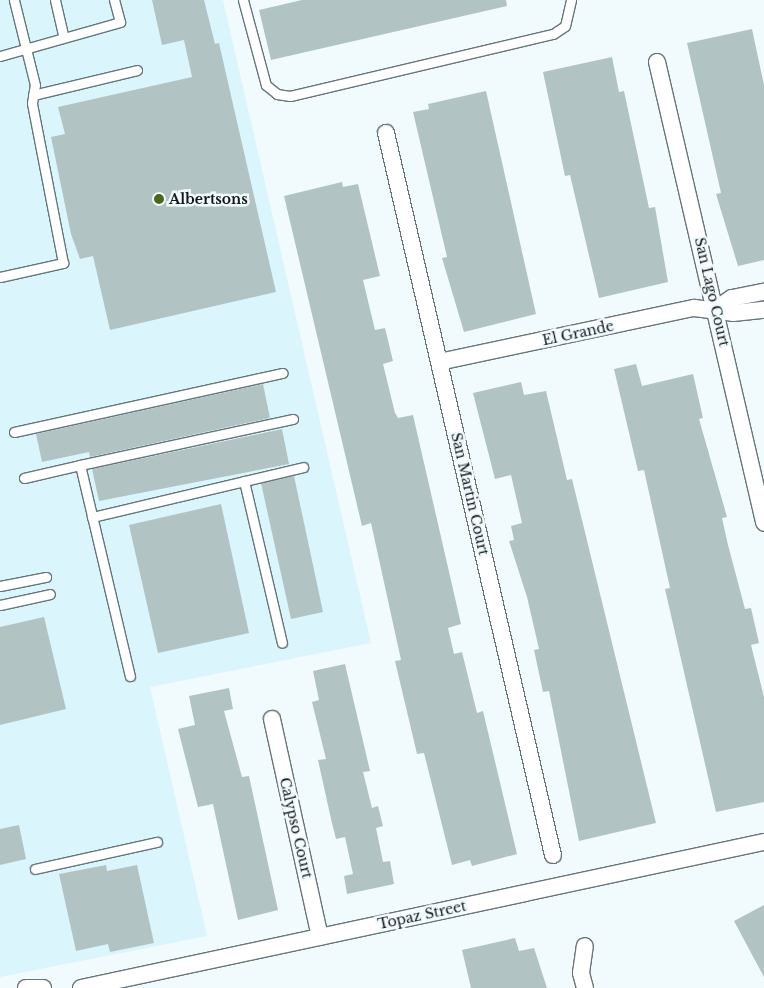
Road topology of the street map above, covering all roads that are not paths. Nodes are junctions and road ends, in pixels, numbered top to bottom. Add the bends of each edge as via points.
1 (14, 0) edge
2 (55, 0) edge
3 (114, 0) edge
4 (243, 0) edge
5 (571, 0) edge
6 (63, 36) junction
7 (26, 51) junction
8 (0, 56) edge
9 (657, 62) dead end
10 (137, 70) dead end
11 (33, 95) junction
12 (386, 133) dead end
13 (0, 277) edge
14 (764, 292) edge
15 (716, 309) junction
16 (764, 310) edge
17 (439, 362) junction
18 (283, 373) dead end
19 (293, 419) dead end
20 (14, 432) dead end
21 (80, 465) junction
22 (303, 467) dead end
23 (24, 478) dead end
24 (244, 481) junction
25 (92, 517) junction
26 (764, 523) edge
27 (46, 577) dead end
28 (0, 586) edge
29 (50, 594) dead end
30 (0, 605) edge
31 (282, 643) dead end
32 (130, 676) dead end
33 (272, 719) dead end
34 (157, 842) dead end
35 (764, 842) edge
36 (554, 855) dead end
37 (35, 869) dead end
38 (320, 937) junction
39 (585, 946) dead end
40 (26, 988) edge
41 (43, 988) edge
42 (81, 988) edge
43 (584, 988) edge

1 - 7 lane
2 - 6 lane
3 - 6 lane via 120,22
4 - 5 lane via 266,85 277,94 290,96 553,34 565,26
6 - 7 lane
7 - 8 lane
7 - 11 lane via 35,84
9 - 15 street, San Lago Court
10 - 11 lane
11 - 13 lane via 63,263
12 - 17 street, San Martin Court
14 - 15 street via 732,298
15 - 16 street, El Grande via 733,313
15 - 17 street, El Grande via 694,308
15 - 26 street, San Lago Court
17 - 36 street, San Martin Court
18 - 20 lane
19 - 21 lane
21 - 23 lane
21 - 25 lane
22 - 24 lane
24 - 25 lane
24 - 31 lane
25 - 32 lane
27 - 28 lane
29 - 30 lane
33 - 38 street, Calypso Court
34 - 37 lane
35 - 38 street, Topaz Street
38 - 42 street, Topaz Street
39 - 43 street via 581,973
40 - 41 street

